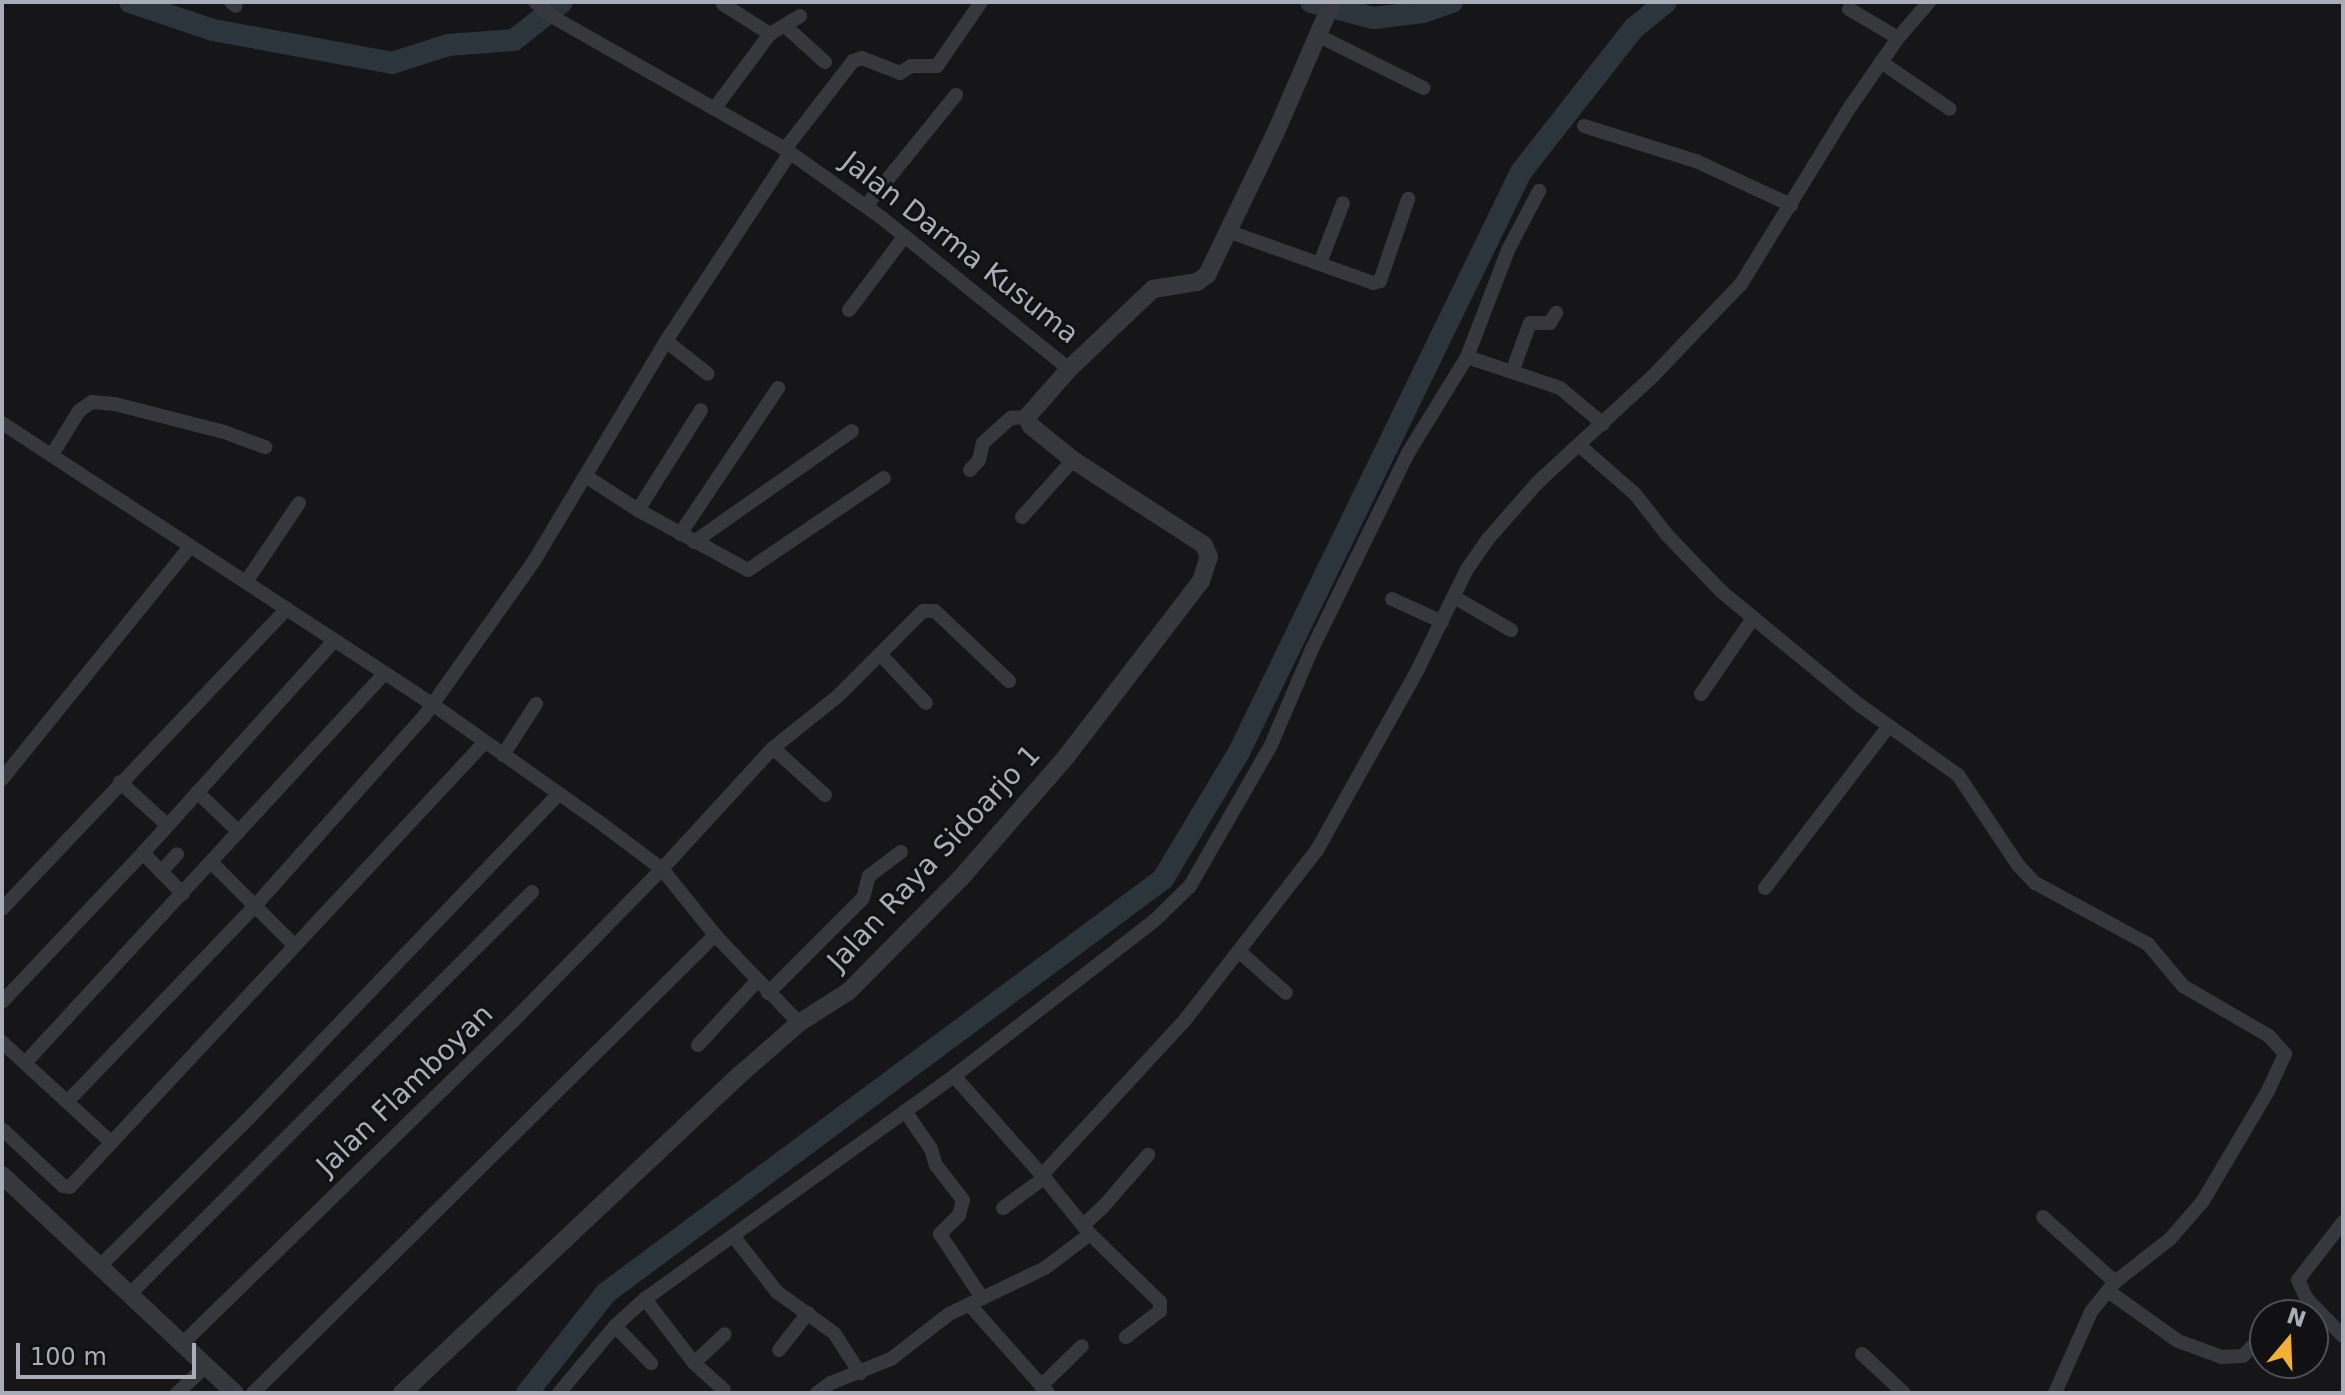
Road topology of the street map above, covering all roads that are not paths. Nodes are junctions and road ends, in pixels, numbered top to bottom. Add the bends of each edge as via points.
1 (981, 2) edge
2 (1929, 2) edge
3 (723, 4) dead end
4 (543, 9) edge
5 (1849, 9) dead end
6 (800, 16) dead end
7 (1324, 18) edge
8 (785, 26) junction
9 (770, 34) junction
10 (1898, 38) junction
11 (825, 62) dead end
12 (1881, 62) junction
13 (1424, 88) dead end
14 (956, 95) dead end
15 (714, 109) junction
16 (1950, 109) dead end
17 (1584, 126) dead end
18 (787, 151) junction
19 (1539, 191) dead end
20 (1408, 199) dead end
21 (1343, 203) dead end
22 (1791, 205) junction
23 (866, 206) junction
24 (1230, 232) junction
25 (904, 237) junction
26 (1320, 263) junction
27 (849, 310) dead end
28 (1556, 313) dead end
29 (666, 341) junction
30 (1467, 357) junction
31 (1069, 369) junction
32 (1512, 372) junction
33 (708, 374) dead end
34 (778, 388) dead end
35 (701, 410) dead end
36 (1027, 417) junction
37 (2, 423) edge
38 (1603, 424) junction
39 (852, 431) dead end
40 (1580, 446) junction
41 (265, 447) dead end
42 (53, 453) junction
43 (1073, 460) junction
44 (970, 470) dead end
45 (587, 477) junction
46 (884, 478) dead end
47 (299, 503) dead end
48 (638, 510) junction
49 (1022, 517) dead end
50 (680, 534) junction
51 (694, 542) junction
52 (189, 548) junction
53 (246, 582) junction
54 (1454, 597) junction
55 (1392, 599) dead end
56 (287, 609) junction
57 (1753, 618) junction
58 (1442, 622) junction
59 (1511, 630) dead end
60 (333, 642) junction
61 (880, 654) junction
62 (384, 674) junction
63 (1009, 681) dead end
64 (1701, 694) dead end
65 (926, 703) dead end
66 (432, 704) junction
67 (536, 704) dead end
68 (1889, 726) junction
69 (485, 742) junction
70 (773, 748) junction
71 (503, 755) junction
72 (2, 779) edge
73 (120, 782) junction
74 (197, 792) junction
75 (559, 794) junction
76 (825, 795) dead end
77 (166, 824) junction
78 (239, 832) junction
79 (901, 852) dead end
80 (143, 853) junction
81 (177, 854) dead end
82 (212, 863) junction
83 (662, 869) junction
84 (161, 872) junction
85 (1765, 888) dead end
86 (532, 892) dead end
87 (183, 894) junction
88 (254, 907) junction
89 (2, 909) edge
90 (715, 935) junction
91 (294, 945) junction
92 (1241, 953) junction
93 (757, 981) junction
94 (768, 993) junction
95 (1286, 993) dead end
96 (2, 1002) edge
97 (799, 1023) junction
98 (2, 1042) edge
99 (698, 1045) dead end
100 (25, 1063) junction
101 (954, 1076) junction
102 (67, 1102) junction
103 (905, 1111) junction
104 (2, 1129) edge
105 (112, 1143) junction
106 (1148, 1155) dead end
107 (2, 1175) edge
108 (1043, 1177) junction
109 (1003, 1208) dead end
110 (2043, 1217) dead end
111 (2343, 1222) edge
112 (1086, 1229) junction
113 (734, 1237) junction
114 (99, 1267) junction
115 (2111, 1287) junction
116 (129, 1295) junction
117 (645, 1299) junction
118 (976, 1301) junction
119 (808, 1313) junction
120 (615, 1326) junction
121 (725, 1334) dead end
122 (2343, 1336) edge
123 (1126, 1337) dead end
124 (181, 1345) junction
125 (1082, 1346) dead end
126 (779, 1350) dead end
127 (2249, 1350) edge
128 (1862, 1354) dead end
129 (651, 1363) dead end
130 (694, 1363) junction
131 (205, 1367) junction
132 (860, 1373) junction
133 (724, 1390) dead end
134 (1044, 1390) edge
135 (177, 1393) edge
136 (235, 1393) edge
137 (253, 1393) edge
138 (402, 1393) edge
139 (559, 1393) edge
140 (817, 1393) edge
141 (1904, 1393) edge
142 (2055, 1393) edge

1 - 18 street via 937,66 911,66 900,73 862,58 853,61
2 - 10 street
3 - 9 street
4 - 15 street, Jalan Darma Kusuma
5 - 10 street
6 - 8 street
7 - 13 street
7 - 24 street, Jalan Darma Kusuma
8 - 9 street
8 - 11 street
9 - 15 street
10 - 12 street
12 - 16 street
12 - 22 street
14 - 23 street
15 - 18 street, Jalan Darma Kusuma
17 - 22 street via 1696,161
18 - 23 street, Jalan Darma Kusuma
18 - 29 street
19 - 30 street via 1508,250
20 - 26 street via 1380,281
21 - 26 street
22 - 38 street via 1741,284
23 - 25 street, Jalan Darma Kusuma
24 - 26 street
24 - 31 street, Jalan Darma Kusuma via 1204,279 1153,289
25 - 27 street
25 - 31 street, Jalan Darma Kusuma
28 - 32 street via 1550,323 1530,323
29 - 33 street
29 - 45 street
30 - 32 street
30 - 101 street via 1408,453 1271,745 1190,886 1154,921
31 - 36 street
32 - 38 street via 1564,390
34 - 50 street
35 - 48 street
36 - 43 street, Jalan Raya Sidoarjo 1
36 - 44 street via 1011,418 983,443
37 - 42 street
38 - 40 street
39 - 51 street
40 - 54 street via 1496,528
40 - 57 street via 1635,494 1690,561
41 - 42 street via 224,432 92,402 79,411
42 - 52 street
43 - 49 street
43 - 97 street, Jalan Raya Sidoarjo 1 via 1204,545 1209,557 1201,581 1066,757 960,879 849,991
45 - 48 street
45 - 66 street
46 - 51 street via 748,570
47 - 53 street
48 - 50 street
50 - 51 street
52 - 53 street
52 - 72 street
53 - 56 street
54 - 58 street
54 - 59 street
55 - 58 street
56 - 60 street
56 - 73 street
57 - 64 street
57 - 68 street
58 - 92 street via 1324,839
60 - 62 street
60 - 74 street
61 - 63 street, Jalan Flamboyan via 923,611 932,610
61 - 65 street
61 - 70 street, Jalan Flamboyan
62 - 66 street
62 - 78 street
66 - 69 street
66 - 88 street
67 - 71 street
68 - 85 street
68 - 115 street via 1958,775 2035,883 2151,946 2183,986 2269,1036 2285,1054 2203,1201 2170,1239
69 - 71 street
69 - 91 street
70 - 76 street
70 - 83 street, Jalan Flamboyan
71 - 75 street
73 - 77 street
73 - 89 street
74 - 77 street
74 - 78 street
75 - 83 street
75 - 114 street
77 - 80 street
78 - 82 street
79 - 94 street via 869,876 863,898
80 - 84 street
80 - 96 street
81 - 84 street
82 - 87 street
82 - 88 street
83 - 90 street
83 - 124 street, Jalan Flamboyan
84 - 87 street
86 - 116 street
87 - 100 street
88 - 91 street
88 - 102 street
90 - 93 street
90 - 137 street
91 - 105 street
92 - 95 street
92 - 108 street
93 - 94 street
93 - 99 street
94 - 97 street
97 - 138 street, Jalan Raya Sidoarjo 1
98 - 100 street
100 - 102 street
101 - 103 street
101 - 108 street
102 - 105 street
103 - 113 street
103 - 118 street via 963,1200 959,1215 940,1234
104 - 105 street via 67,1188
106 - 112 street
107 - 114 street
108 - 109 street
108 - 112 street
110 - 115 street
111 - 122 street via 2298,1280 2307,1299
112 - 118 street via 1045,1268
112 - 123 street via 1161,1304 1160,1311
113 - 117 street
113 - 119 street via 766,1281
114 - 116 street
115 - 127 street via 2178,1341 2222,1357 2243,1356
115 - 142 street via 2085,1321
116 - 124 street
117 - 120 street
117 - 130 street
118 - 132 street via 949,1314 891,1359
118 - 134 street
119 - 126 street
119 - 132 street via 834,1333
120 - 129 street
120 - 139 street
121 - 130 street
124 - 131 street
125 - 134 street
128 - 141 street
130 - 133 street
131 - 135 street
131 - 136 street
132 - 140 street

